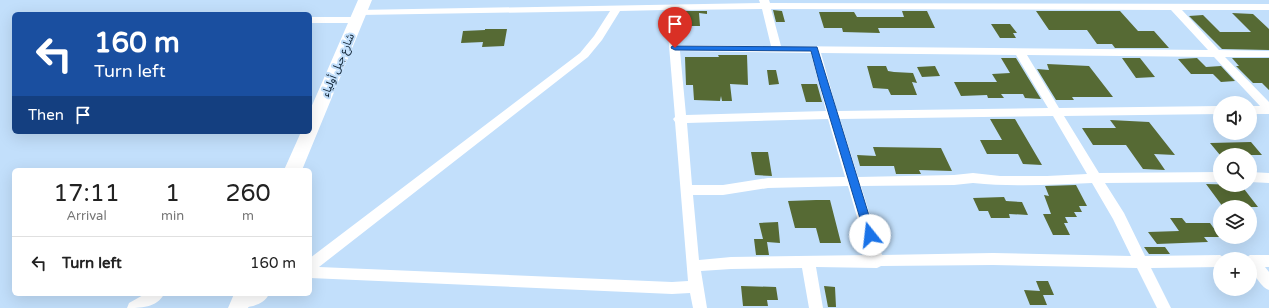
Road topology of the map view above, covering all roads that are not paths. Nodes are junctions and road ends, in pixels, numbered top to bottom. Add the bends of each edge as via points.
1 (765, 3) edge
2 (909, 3) edge
3 (635, 4) edge
4 (1052, 4) edge
5 (1174, 7) junction
6 (1269, 7) edge
7 (671, 8) junction
8 (616, 9) junction
9 (361, 11) edge
10 (312, 20) edge
11 (675, 48) junction
12 (777, 48) junction
13 (815, 49) junction
14 (1020, 52) junction
15 (1218, 54) junction
16 (1269, 54) edge
17 (1269, 109) edge
18 (1213, 110) edge
19 (1257, 110) edge
20 (1056, 112) junction
21 (834, 114) junction
22 (679, 119) junction
23 (312, 124) edge
24 (308, 134) edge
25 (294, 168) edge
26 (1213, 177) edge
27 (1094, 178) junction
28 (1257, 178) edge
29 (1269, 178) edge
30 (854, 182) junction
31 (686, 190) junction
32 (1213, 261) edge
33 (1257, 261) edge
34 (1269, 261) edge
35 (808, 262) junction
36 (877, 262) junction
37 (1140, 262) junction
38 (312, 264) edge
39 (693, 266) junction
40 (1257, 268) edge
41 (312, 272) edge
42 (1269, 284) edge
43 (697, 286) junction
44 (154, 296) edge
45 (257, 296) edge
46 (240, 303) edge
47 (134, 308) edge
48 (700, 308) edge
49 (816, 308) edge
50 (1164, 308) edge

1 - 2 street
1 - 7 street
1 - 12 street
2 - 4 street
3 - 7 street
3 - 8 street
4 - 5 street
5 - 6 street
5 - 15 street
7 - 11 street
8 - 9 street
8 - 38 street via 584,55
9 - 10 street
9 - 23 highway, شارع جبل أولياء
11 - 12 street
11 - 22 street
12 - 13 street
13 - 14 street
13 - 21 street
14 - 15 street
14 - 20 street
15 - 16 street
15 - 17 street
17 - 19 street
18 - 20 street
20 - 21 street
20 - 27 street
21 - 22 street
21 - 30 street
22 - 31 street
24 - 25 highway, شارع جبل أولياء
26 - 27 street
27 - 30 street via 1048,181 973,178
27 - 37 street via 1118,217
28 - 29 street
30 - 31 street via 768,183 723,190
30 - 36 street
31 - 39 street
32 - 37 street
33 - 34 street
35 - 36 street
35 - 39 street
35 - 49 street
36 - 37 street via 993,259
37 - 50 street
39 - 43 street
40 - 42 street
41 - 43 street via 672,288
43 - 48 street
44 - 47 street
45 - 46 street

